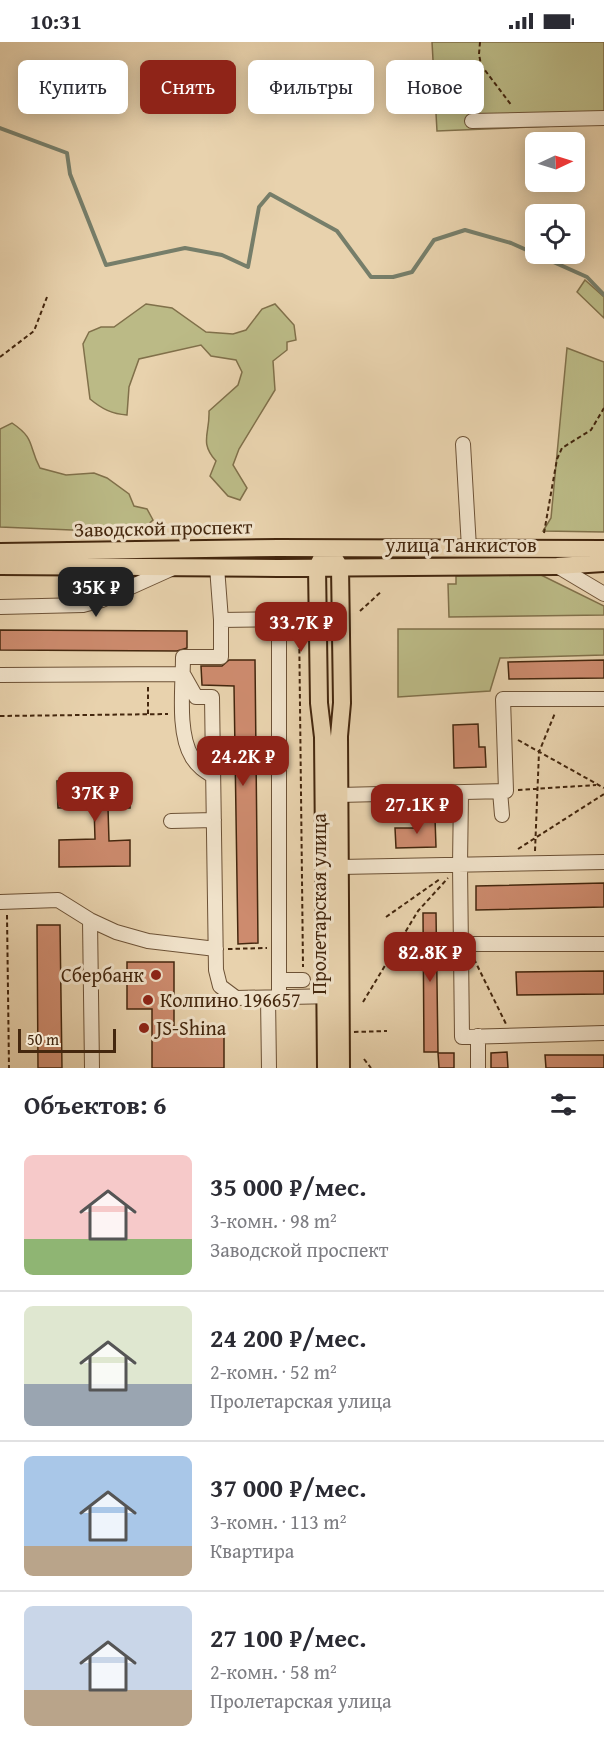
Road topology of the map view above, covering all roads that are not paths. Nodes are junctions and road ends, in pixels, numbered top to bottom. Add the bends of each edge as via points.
1 (604, 118) edge
2 (472, 121) dead end
3 (464, 444) dead end
4 (327, 547) junction
5 (469, 548) junction
6 (604, 549) edge
7 (0, 552) edge
8 (604, 563) edge
9 (0, 566) edge
10 (179, 566) junction
11 (556, 566) junction
12 (217, 567) junction
13 (317, 567) junction
14 (340, 567) junction
15 (604, 594) edge
16 (0, 607) edge
17 (221, 620) junction
18 (183, 674) junction
19 (0, 675) edge
20 (604, 699) edge
21 (213, 776) junction
22 (503, 791) junction
23 (461, 793) junction
24 (339, 795) junction
25 (502, 815) dead end
26 (214, 820) junction
27 (171, 821) dead end
28 (604, 862) edge
29 (460, 865) junction
30 (340, 867) junction
31 (3, 901) edge
32 (90, 920) junction
33 (604, 944) edge
34 (464, 945) junction
35 (216, 949) junction
36 (279, 980) junction
37 (303, 980) road end
38 (332, 996) junction
39 (274, 997) junction
40 (604, 1033) edge
41 (478, 1036) junction
42 (92, 1068) edge
43 (269, 1068) edge
44 (326, 1068) edge
45 (341, 1068) edge
46 (478, 1068) edge

1 - 2 street
3 - 5 street
4 - 5 main road, улица Танкистов
4 - 7 main road, Заводской проспект
4 - 13 main road, Пролетарская улица
4 - 14 main road
5 - 6 main road, улица Танкистов
8 - 11 main road, улица Танкистов
9 - 10 main road, Заводской проспект
10 - 12 main road, Заводской проспект
10 - 16 street via 83,605
11 - 14 main road, улица Танкистов
11 - 15 street
12 - 13 main road, Заводской проспект
12 - 17 street
13 - 14 main road, улица Танкистов
13 - 38 main road, Пролетарская улица
14 - 24 main road, Пролетарская улица
17 - 18 street via 221,657 183,657
17 - 36 street via 279,619
18 - 19 street
18 - 21 street via 185,741 200,768
18 - 21 street via 195,697 212,697
20 - 22 street via 503,699
21 - 26 street
22 - 23 street
22 - 25 street
23 - 24 street
23 - 29 street
24 - 30 main road, Пролетарская улица
26 - 27 street
26 - 35 street
28 - 29 street
29 - 30 street
29 - 34 street
30 - 38 main road, Пролетарская улица
31 - 32 street via 58,900
32 - 35 street via 148,941
32 - 42 street
33 - 34 street
34 - 41 street via 462,1037
35 - 39 street via 220,986 236,998
36 - 37 street
36 - 39 street
38 - 39 street
38 - 44 main road, Пролетарская улица
38 - 45 main road, Пролетарская улица
39 - 43 street
40 - 41 street
41 - 46 street

